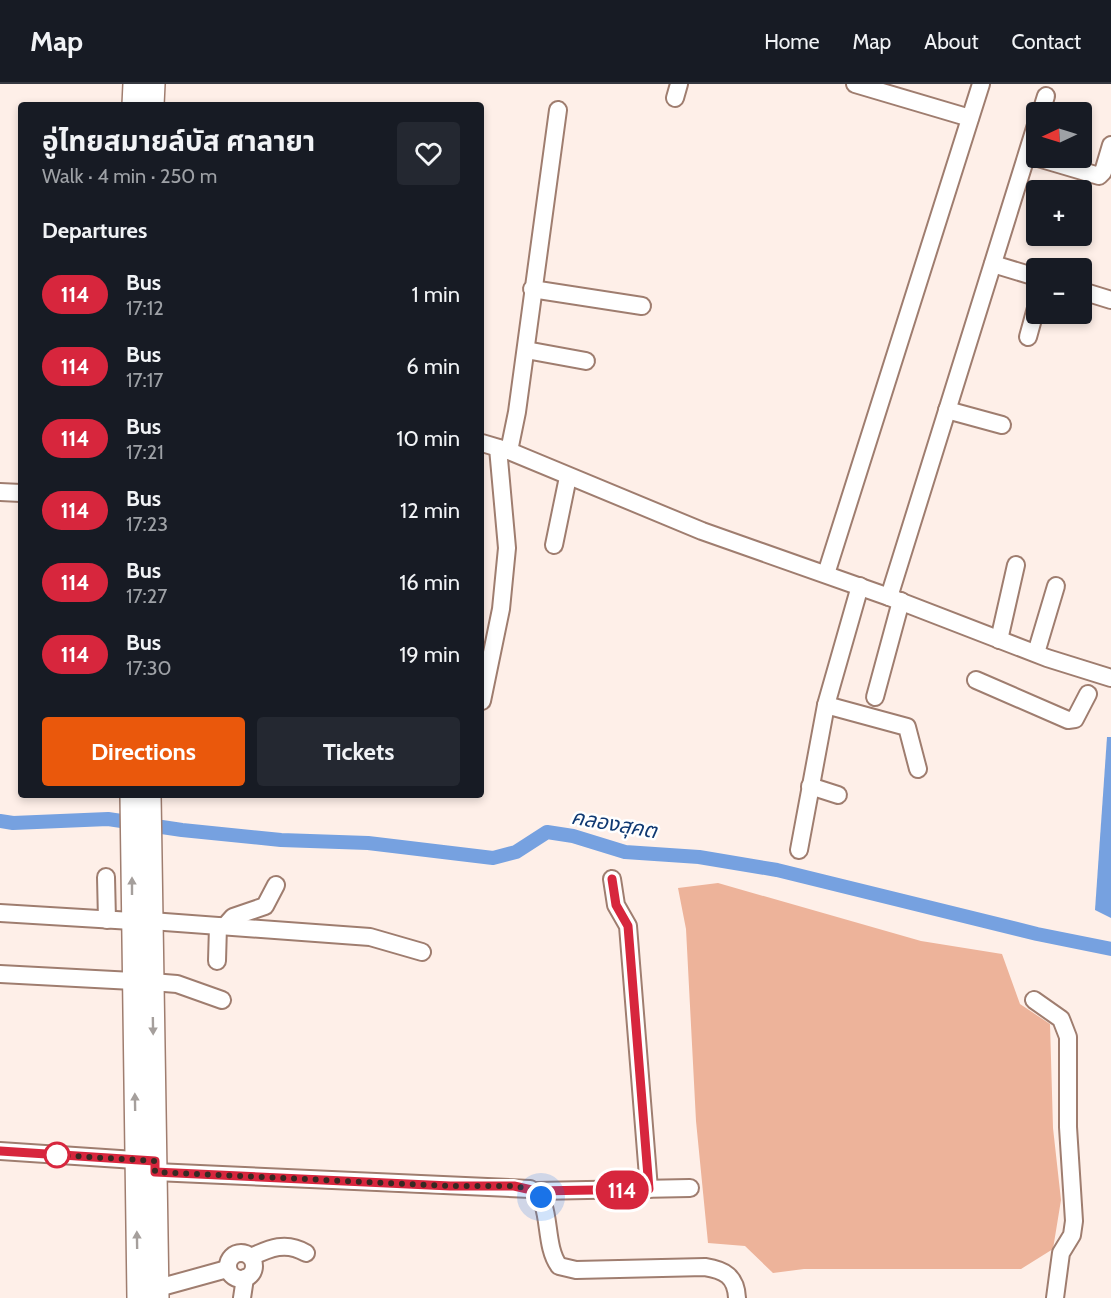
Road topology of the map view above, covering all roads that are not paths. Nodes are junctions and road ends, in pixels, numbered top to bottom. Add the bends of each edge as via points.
1 (134, 84) edge
2 (154, 84) edge
3 (981, 84) edge
4 (863, 85) edge
5 (1046, 96) dead end
6 (133, 102) edge
7 (153, 102) edge
8 (1044, 102) edge
9 (558, 110) dead end
10 (970, 118) junction
11 (1111, 145) edge
12 (1029, 168) edge
13 (1072, 168) edge
14 (993, 264) junction
15 (1026, 274) edge
16 (532, 289) junction
17 (1092, 294) edge
18 (1111, 300) edge
19 (642, 306) dead end
20 (1032, 324) edge
21 (1028, 337) dead end
22 (526, 350) junction
23 (586, 361) dead end
24 (947, 410) junction
25 (1002, 425) dead end
26 (484, 444) edge
27 (504, 450) junction
28 (568, 477) junction
29 (0, 492) edge
30 (18, 493) edge
31 (554, 545) dead end
32 (1016, 565) dead end
33 (826, 574) junction
34 (860, 586) junction
35 (1056, 586) dead end
36 (895, 599) junction
37 (999, 640) junction
38 (1036, 653) junction
39 (976, 680) dead end
40 (1098, 682) edge
41 (484, 691) edge
42 (875, 697) dead end
43 (826, 705) junction
44 (918, 769) dead end
45 (810, 786) junction
46 (838, 795) dead end
47 (132, 798) edge
48 (149, 798) edge
49 (141, 818) junction
50 (799, 850) dead end
51 (106, 877) dead end
52 (612, 879) dead end
53 (276, 885) dead end
54 (0, 913) edge
55 (107, 920) junction
56 (141, 921) junction
57 (221, 926) junction
58 (422, 952) dead end
59 (216, 961) dead end
60 (0, 974) edge
61 (142, 981) junction
62 (222, 999) dead end
63 (1034, 1000) dead end
64 (0, 1151) edge
65 (149, 1164) junction
66 (690, 1188) dead end
67 (649, 1189) junction
68 (536, 1191) junction
69 (306, 1253) dead end
70 (251, 1257) junction
71 (227, 1269) junction
72 (244, 1278) junction
73 (158, 1293) edge
74 (138, 1298) edge
75 (242, 1298) edge
76 (737, 1298) edge
77 (1055, 1298) edge

1 - 6 main road
2 - 7 main road
3 - 10 street
4 - 10 street
5 - 8 street
9 - 16 street
10 - 33 street
11 - 13 street via 1103,172 1098,176
12 - 14 street
14 - 15 street
14 - 24 street
16 - 19 street
16 - 22 street
17 - 18 street
20 - 21 street
22 - 23 street
22 - 27 street
24 - 25 street
24 - 36 street
26 - 27 street
27 - 28 street
27 - 41 street via 507,548 501,609
28 - 31 street
28 - 33 street via 702,531
29 - 30 street
32 - 37 street
33 - 34 street
34 - 36 street
34 - 43 street
35 - 38 street
36 - 37 street
36 - 42 street
37 - 38 street
38 - 40 street
39 - 40 street via 1068,720 1075,719
43 - 44 street via 907,727
43 - 45 street
45 - 46 street
45 - 50 street
47 - 49 main road
48 - 49 main road
49 - 56 main road
51 - 55 street
52 - 67 street via 616,905 628,926
53 - 57 street via 265,906 233,917
54 - 55 street
55 - 56 street
56 - 57 street
56 - 61 main road
57 - 58 street via 370,937
57 - 59 street
60 - 61 street
61 - 62 street via 177,984
61 - 65 main road
63 - 77 street via 1061,1019 1068,1036 1074,1221 1072,1235 1062,1252
64 - 65 street
65 - 68 street via 450,1186 514,1186
65 - 73 main road
74 -> 65 main road
66 - 67 street
67 - 68 street
68 - 76 street via 544,1202 549,1247 559,1266 576,1270 721,1269 729,1274
69 - 70 street via 287,1246 273,1247
70 - 71 street via 241,1252 230,1257
70 - 72 street via 254,1266
71 - 72 street via 233,1277
71 - 73 street
72 - 75 street

